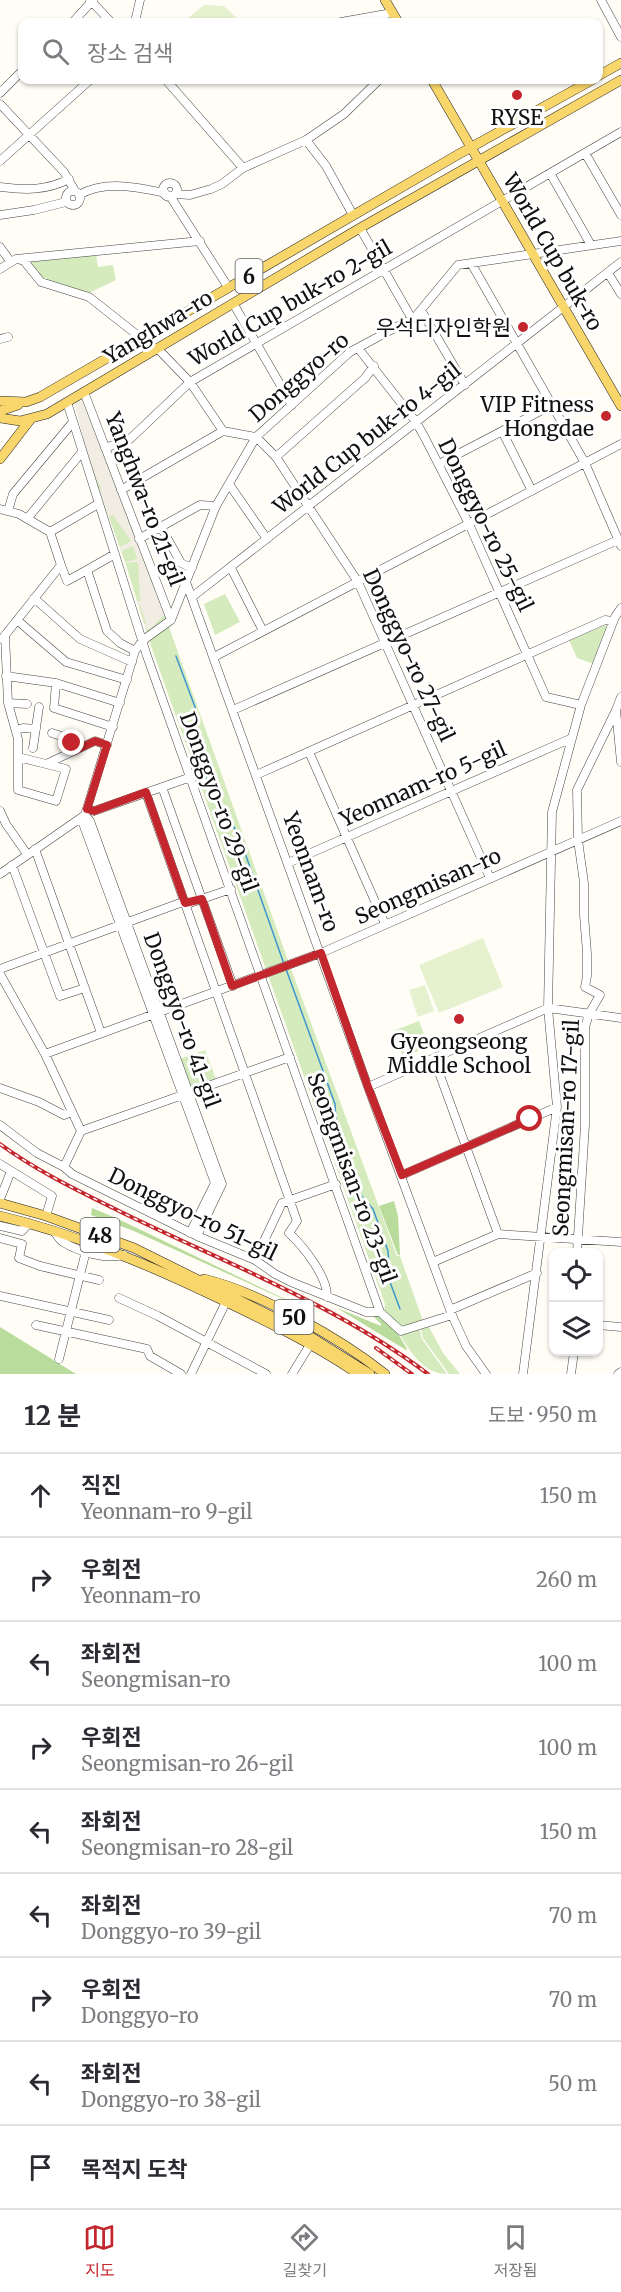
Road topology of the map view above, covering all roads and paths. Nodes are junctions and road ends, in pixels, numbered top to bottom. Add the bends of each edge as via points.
1 (140, 0) edge
2 (385, 0) edge
3 (601, 0) edge
4 (92, 1) edge
5 (392, 13) junction
6 (77, 18) edge
7 (107, 18) edge
8 (136, 18) edge
9 (364, 18) edge
10 (395, 18) edge
11 (621, 37) edge
12 (621, 63) edge
13 (603, 73) edge
14 (18, 75) edge
15 (621, 80) edge
16 (86, 84) edge
17 (170, 84) edge
18 (376, 84) edge
19 (434, 84) edge
20 (585, 84) edge
21 (0, 93) edge
22 (0, 104) edge
23 (621, 132) edge
24 (30, 135) junction
25 (306, 140) junction
26 (471, 147) junction
27 (585, 153) junction
28 (479, 160) junction
29 (0, 161) edge
30 (243, 168) junction
31 (550, 173) junction
32 (69, 179) junction
33 (0, 187) edge
34 (77, 193) junction
35 (170, 194) junction
36 (502, 201) junction
37 (0, 214) edge
38 (353, 215) junction
39 (621, 215) edge
40 (360, 228) junction
41 (200, 241) junction
42 (621, 241) edge
43 (591, 245) junction
44 (0, 247) edge
45 (533, 253) junction
46 (17, 260) junction
47 (621, 262) edge
48 (471, 263) junction
49 (0, 269) edge
50 (384, 269) junction
51 (608, 273) junction
52 (228, 287) junction
53 (621, 294) edge
54 (233, 303) junction
55 (564, 308) junction
56 (421, 310) junction
57 (412, 319) junction
58 (141, 338) junction
59 (256, 342) junction
60 (517, 344) junction
61 (157, 348) junction
62 (358, 348) junction
63 (374, 366) junction
64 (190, 382) junction
65 (465, 385) junction
66 (84, 392) junction
67 (0, 401) edge
68 (26, 402) junction
69 (67, 402) junction
70 (292, 405) junction
71 (552, 405) junction
72 (621, 406) edge
73 (0, 411) edge
74 (0, 418) edge
75 (30, 420) junction
76 (73, 422) junction
77 (416, 422) junction
78 (223, 431) junction
79 (502, 431) junction
80 (256, 437) junction
81 (10, 444) junction
82 (621, 444) edge
83 (105, 448) junction
84 (0, 449) edge
85 (82, 452) junction
86 (276, 457) junction
87 (0, 459) edge
88 (585, 463) junction
89 (439, 464) junction
90 (229, 484) junction
91 (121, 490) junction
92 (532, 491) junction
93 (98, 504) junction
94 (216, 506) junction
95 (308, 506) junction
96 (4, 510) edge
97 (27, 519) junction
98 (469, 524) junction
99 (161, 526) junction
100 (50, 532) junction
101 (139, 539) junction
102 (267, 539) junction
103 (620, 543) edge
104 (115, 554) junction
105 (61, 565) junction
106 (192, 568) junction
107 (231, 568) junction
108 (87, 570) junction
109 (186, 582) junction
110 (358, 582) junction
111 (500, 592) junction
112 (192, 597) junction
113 (34, 598) junction
114 (621, 608) edge
115 (17, 620) junction
116 (171, 620) junction
117 (613, 621) junction
118 (263, 631) junction
119 (3, 638) edge
120 (142, 641) junction
121 (386, 643) junction
122 (135, 651) junction
123 (528, 654) junction
124 (214, 657) junction
125 (132, 662) junction
126 (6, 676) junction
127 (127, 680) junction
128 (56, 683) junction
129 (621, 697) edge
130 (8, 703) junction
131 (120, 703) junction
132 (27, 704) dead end
133 (414, 705) junction
134 (581, 705) junction
135 (39, 707) dead end
136 (233, 710) junction
137 (616, 710) junction
138 (113, 727) junction
139 (36, 729) junction
140 (16, 730) junction
141 (52, 733) dead end
142 (572, 738) junction
143 (107, 745) junction
144 (33, 748) dead end
145 (76, 750) junction
146 (309, 752) junction
147 (18, 757) junction
148 (621, 762) edge
149 (46, 764) junction
150 (256, 775) junction
151 (191, 777) junction
152 (162, 787) junction
153 (452, 791) junction
154 (146, 792) junction
155 (0, 812) edge
156 (85, 814) junction
157 (621, 821) edge
158 (347, 837) junction
159 (578, 840) junction
160 (35, 849) junction
161 (551, 851) junction
162 (27, 854) junction
163 (288, 863) junction
164 (12, 865) junction
165 (0, 874) edge
166 (490, 878) junction
167 (231, 889) junction
168 (202, 899) junction
169 (185, 903) junction
170 (124, 924) junction
171 (386, 924) junction
172 (69, 944) junction
173 (44, 953) junction
174 (321, 953) junction
175 (0, 969) edge
176 (0, 974) edge
177 (262, 976) junction
178 (232, 986) junction
179 (85, 988) junction
180 (216, 992) junction
181 (548, 1008) junction
182 (156, 1013) junction
183 (589, 1014) junction
184 (621, 1018) edge
185 (101, 1033) junction
186 (45, 1054) junction
187 (290, 1057) junction
188 (434, 1059) junction
189 (245, 1073) junction
190 (368, 1087) junction
191 (0, 1088) edge
192 (185, 1095) junction
193 (557, 1107) junction
194 (71, 1112) junction
195 (0, 1125) edge
196 (81, 1131) junction
197 (467, 1147) junction
198 (0, 1164) edge
199 (64, 1167) junction
200 (11, 1171) junction
201 (402, 1175) junction
202 (336, 1184) junction
203 (0, 1198) edge
204 (290, 1200) junction
205 (0, 1203) edge
206 (0, 1216) edge
207 (46, 1216) junction
208 (29, 1223) junction
209 (0, 1226) edge
210 (54, 1231) junction
211 (194, 1234) junction
212 (498, 1234) junction
213 (541, 1237) junction
214 (0, 1238) edge
215 (576, 1238) junction
216 (621, 1242) edge
217 (577, 1248) edge
218 (86, 1251) junction
219 (124, 1255) junction
220 (255, 1260) junction
221 (433, 1262) junction
222 (537, 1274) junction
223 (80, 1276) junction
224 (196, 1277) junction
225 (99, 1281) dead end
226 (182, 1281) junction
227 (0, 1296) edge
228 (327, 1297) junction
229 (119, 1298) dead end
230 (224, 1306) junction
231 (71, 1312) junction
232 (380, 1312) junction
233 (451, 1313) junction
234 (109, 1320) dead end
235 (36, 1325) dead end
236 (603, 1325) edge
237 (621, 1327) edge
238 (66, 1331) junction
239 (207, 1341) junction
240 (308, 1348) junction
241 (334, 1354) junction
242 (574, 1356) edge
243 (59, 1359) dead end
244 (181, 1374) edge
245 (190, 1374) edge
246 (266, 1374) edge
247 (292, 1374) edge
248 (348, 1374) edge
249 (358, 1374) edge
250 (370, 1374) edge
251 (385, 1374) edge
252 (486, 1374) edge
253 (523, 1374) edge
254 (572, 1374) edge

1 - 8 street
2 - 5 main road
3 - 11 street
4 - 6 street
4 - 7 street
5 - 9 street
5 - 10 main road
12 - 13 main road
14 - 21 street
15 - 28 main road, Yanghwa-ro / 6
16 - 24 street
17 - 30 street
18 - 25 street via 344,114
19 - 26 main road, World Cup buk-ro
20 - 26 main road, Yanghwa-ro / 6
22 - 24 street
23 - 27 street, World Cup buk-ro 2-gil
24 - 29 street
24 - 32 street
25 - 30 street
25 - 38 street via 326,166
26 - 28 main road, World Cup buk-ro
26 - 38 main road, Yanghwa-ro / 6
27 - 31 street, World Cup buk-ro 2-gil
27 - 39 street
28 - 36 main road, World Cup buk-ro
28 - 40 main road, Yanghwa-ro / 6
30 - 35 street via 211,189 190,195
31 - 36 street, World Cup buk-ro 2-gil
31 - 43 street
32 - 33 street via 47,188
32 - 34 street
34 - 35 street via 110,186
34 - 37 street via 76,205 66,202
35 - 41 street
36 - 45 main road, World Cup buk-ro
36 - 50 street, World Cup buk-ro 2-gil
38 - 52 main road, Yanghwa-ro / 6
40 - 50 street
40 - 54 main road, Yanghwa-ro / 6
41 - 46 street
41 - 52 street
42 - 43 street, Donggyo-ro
43 - 45 street, Donggyo-ro
44 - 46 street, Yanghwa-ro
45 - 48 street, Donggyo-ro
45 - 55 main road, World Cup buk-ro
46 - 49 street
46 - 58 street, Yanghwa-ro via 42,282 89,297
47 - 51 street, World Cup buk-ro 4-gil
48 - 56 street, Donggyo-ro via 455,266
48 - 60 street
50 - 57 street
50 - 59 street, World Cup buk-ro 2-gil
51 - 53 street
51 - 55 street, World Cup buk-ro 4-gil
52 - 58 main road, Yanghwa-ro / 6
54 - 59 street
54 - 61 main road, Yanghwa-ro / 6
55 - 60 street, World Cup buk-ro 4-gil
55 - 72 main road, World Cup buk-ro
56 - 57 street, Donggyo-ro
56 - 65 street
57 - 62 street, Donggyo-ro
58 - 68 main road, Yanghwa-ro / 6
59 - 64 street, World Cup buk-ro 2-gil
59 - 70 street
60 - 65 street, World Cup buk-ro 4-gil
60 - 71 street
61 - 64 street
61 - 66 main road, Yanghwa-ro / 6
62 - 63 street, Donggyo-ro 25-gil
62 - 70 street, Donggyo-ro
63 - 77 street, Donggyo-ro 25-gil
63 - 86 street
64 - 78 street
64 - 83 street, World Cup buk-ro 2-gil via 130,439
65 - 77 street, World Cup buk-ro 4-gil
66 - 69 main road, Yanghwa-ro / 6
66 - 83 street, Yanghwa-ro 21-gil
67 - 68 main road, Yanghwa-ro / 6
68 - 73 main road
69 - 75 main road, Yanghwa-ro / 6
69 - 76 street, Donggyo-ro 29-gil
70 - 80 street, Donggyo-ro
71 - 79 street
71 - 88 street
74 - 75 main road, Yanghwa-ro / 6
75 - 81 main road
76 - 85 street, Donggyo-ro 29-gil
76 - 96 street
77 - 89 street, Donggyo-ro 25-gil
77 - 95 street, World Cup buk-ro 4-gil
78 - 80 street
78 - 91 street
79 - 89 street
79 - 92 street
80 - 86 street, Donggyo-ro 27-gil
80 - 90 street, Donggyo-ro
81 - 84 main road
81 - 87 main road
82 - 88 street
83 - 91 street, Yanghwa-ro 21-gil
85 - 93 street, Donggyo-ro 29-gil
85 - 97 street
86 - 95 street, Donggyo-ro 27-gil
88 - 92 street
88 - 103 street
89 - 98 street, Donggyo-ro 25-gil
90 - 94 street, Donggyo-ro
90 - 102 street
91 - 101 street, Yanghwa-ro 21-gil
92 - 98 street
93 - 100 street
93 - 104 street, Donggyo-ro 29-gil
94 - 99 street via 200,505
94 - 106 street, Donggyo-ro
95 - 102 street, World Cup buk-ro 4-gil
95 - 110 street, Donggyo-ro 27-gil
96 - 97 street
97 - 100 street
98 - 110 street
98 - 111 street, Donggyo-ro 25-gil
99 - 101 street
99 - 106 street via 181,563
100 - 105 street
101 - 116 street, Yanghwa-ro 21-gil
102 - 107 street, World Cup buk-ro 4-gil
103 - 111 street
104 - 108 street
104 - 120 street, Donggyo-ro 29-gil
105 - 108 street via 67,581
105 - 113 street
106 - 109 street, Donggyo-ro
107 - 112 street, World Cup buk-ro 4-gil
107 - 118 street
108 - 122 street via 107,631
109 - 112 street, Yeonnam-ro
109 - 116 street, Donggyo-ro
110 - 118 street
110 - 121 street, Donggyo-ro 27-gil
111 - 121 street
111 - 123 street, Donggyo-ro 25-gil
112 - 124 street, Yeonnam-ro
113 - 115 street
113 - 125 street via 80,639
114 - 117 street
115 - 119 street
115 - 127 street via 66,662
116 - 120 street
117 - 123 street via 605,620
117 - 134 street
118 - 124 street
119 - 126 street
120 - 122 street
120 - 151 street, Donggyo-ro 29-gil
121 - 133 street, Donggyo-ro 27-gil
121 - 136 street
122 - 125 street
123 - 133 street
123 - 134 street, Donggyo-ro 25-gil via 546,697
124 - 136 street, Yeonnam-ro
125 - 127 street
126 - 128 street
126 - 130 street
127 - 131 street
128 - 131 street
128 - 138 street via 54,708
129 - 137 street
130 - 132 street
130 - 140 street
131 - 138 street
133 - 146 street
133 - 153 street, Donggyo-ro 27-gil
134 - 142 street
135 - 139 street
136 - 150 street, Yeonnam-ro
137 - 148 street
137 - 159 street via 577,790
138 - 143 street
139 - 140 street
139 - 144 street
140 - 147 street
141 - 145 street via 70,739
142 - 153 street, Yeonnam-ro 5-gil
142 - 161 street via 553,807
143 - 145 street via 95,741
143 - 156 street
145 - 149 street
146 - 150 street
146 - 158 street
147 - 149 street
147 - 149 street via 18,790 56,801 66,769
150 - 163 street, Yeonnam-ro
151 - 152 street
151 - 167 street, Donggyo-ro 29-gil
152 - 154 street
152 - 168 street
153 - 158 street, Yeonnam-ro 5-gil
153 - 166 street, Donggyo-ro 27-gil
154 - 156 street
154 - 169 street
155 - 162 street
156 - 160 street
156 - 170 street, Donggyo-ro 41-gil
157 - 159 street, Seongmisan-ro
158 - 163 street, Yeonnam-ro 5-gil
158 - 171 street
159 - 161 street, Seongmisan-ro
159 - 183 street, Seongmisan-ro 17-gil via 584,883 585,987 600,995
160 - 162 street
160 - 172 street
161 - 166 street, Seongmisan-ro
161 - 181 street
162 - 164 street
163 - 174 street, Yeonnam-ro
164 - 165 street
164 - 173 street
166 - 171 street, Seongmisan-ro
167 - 168 street
167 - 177 street, Donggyo-ro 29-gil
168 - 169 street
168 - 178 street
169 - 170 street
169 - 180 street
170 - 172 street
170 - 182 street, Donggyo-ro 41-gil
171 - 174 street, Seongmisan-ro
172 - 173 street
172 - 179 street
173 - 175 street
173 - 179 street via 60,996
174 - 177 street, Seongmisan-ro
174 - 190 street, Yeonnam-ro
176 - 186 street
177 - 178 street, Seongmisan-ro
177 - 187 street, Seongmisan-ro 23-gil
178 - 180 street, Seongmisan-ro
179 - 185 street
180 - 182 street, Seongmisan-ro
180 - 189 street
181 - 183 street
181 - 188 street
181 - 193 street
182 - 185 street, Seongmisan-ro
182 - 192 street, Donggyo-ro 41-gil
183 - 184 street
183 - 215 street, Seongmisan-ro 17-gil via 585,1027 585,1136
185 - 186 street, Seongmisan-ro
186 - 194 street
187 - 189 street, Seongmisan-ro 23-gil
187 - 202 street, Seongmisan-ro 23-gil
188 - 190 street
188 - 197 street
189 - 192 street, Seongmisan-ro 23-gil
189 - 204 street
190 - 201 street, Yeonnam-ro
191 - 194 street via 64,1115
192 - 196 street, Seongmisan-ro 23-gil
192 - 211 street, Donggyo-ro 41-gil via 215,1184
193 - 197 street
193 - 213 street
194 - 196 street
195 - 199 street, Donggyo-ro 51-gil via 37,1153
196 - 199 street
197 - 201 street
197 - 212 street
198 - 200 street
199 - 211 street, Donggyo-ro 51-gil
200 - 203 street
200 - 207 street via 52,1196
201 - 221 street, Yeonnam-ro
202 - 204 street
202 - 232 street, Seongmisan-ro 23-gil
204 - 220 street via 282,1203
204 - 228 street via 297,1221 289,1233 312,1259
205 - 207 main road, 48
206 - 208 main road, 48
207 - 224 main road, 48 via 134,1248
208 - 209 street via 22,1231
208 - 210 main road, 48
210 - 218 street via 61,1241
210 - 219 main road, 48
211 - 220 street, Donggyo-ro 51-gil
212 - 213 street
212 - 221 street
213 - 215 street
213 - 222 street
214 - 223 street via 22,1244 19,1258
215 - 216 street
215 - 217 street, Seongmisan-ro 17-gil
218 - 219 street via 114,1258
218 - 223 street
219 - 226 main road, 48
220 - 228 street, Donggyo-ro 51-gil via 275,1274
221 - 233 street, Yeonnam-ro
222 - 233 street
222 - 253 street
223 - 225 street
223 - 231 street
224 - 241 main road, 48
224 - 251 main road, 50 via 219,1282 312,1326
226 - 230 main road, 50
226 - 241 main road, 48
227 - 231 street
228 - 232 street, Donggyo-ro 51-gil via 366,1312
229 - 239 street
230 - 239 street
230 - 240 main road, 50
231 - 234 street
231 - 238 street
232 - 233 street via 401,1331
233 - 252 street, Yeonnam-ro via 466,1346
235 - 238 street
236 - 237 street
238 - 243 street
238 - 244 street via 147,1349 150,1356
239 - 245 street
239 - 246 street
240 - 247 street
240 - 248 main road, 50
241 - 249 main road, 48
241 - 250 main road, 48
242 - 254 street

